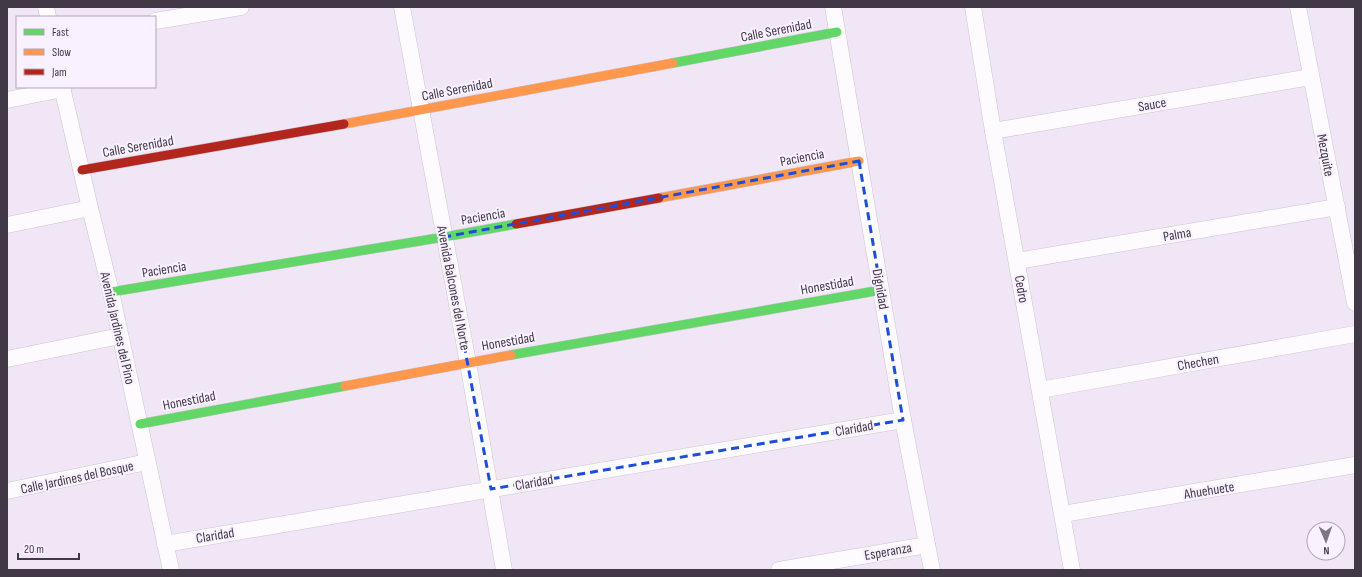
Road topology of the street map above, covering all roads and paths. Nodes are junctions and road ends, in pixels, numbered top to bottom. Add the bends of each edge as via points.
1 (241, 7) edge
2 (402, 7) edge
3 (833, 7) edge
4 (974, 7) edge
5 (1298, 7) edge
6 (156, 22) edge
7 (837, 32) junction
8 (1311, 77) junction
9 (62, 88) edge
10 (7, 100) edge
11 (420, 110) junction
12 (993, 131) junction
13 (859, 161) junction
14 (82, 170) junction
15 (90, 208) junction
16 (1337, 208) junction
17 (7, 225) edge
18 (444, 237) junction
19 (1017, 261) junction
20 (881, 290) junction
21 (111, 292) junction
22 (1355, 303) edge
23 (1355, 334) edge
24 (120, 336) junction
25 (7, 360) edge
26 (468, 363) junction
27 (1040, 390) junction
28 (904, 420) junction
29 (140, 424) junction
30 (147, 462) junction
31 (1355, 465) edge
32 (491, 489) junction
33 (7, 491) edge
34 (1063, 514) junction
35 (165, 544) junction
36 (927, 545) junction
37 (171, 570) edge
38 (504, 570) edge
39 (779, 570) edge
40 (932, 570) edge
41 (1072, 570) edge

1 - 6 street
2 - 11 street, Avenida Balcones del Norte
3 - 7 street, Dignidad
4 - 12 street, Cedro
5 - 8 street, Mezquite
7 - 11 street, Calle Serenidad
7 - 13 street, Dignidad
8 - 12 street, Sauce
8 - 16 street, Mezquite
9 - 10 street
9 - 14 street, Avenida Jardines del Pino
11 - 14 street, Calle Serenidad
11 - 18 street, Avenida Balcones del Norte
12 - 19 street, Cedro
13 - 18 street, Paciencia
13 - 20 street, Dignidad
14 - 15 street, Avenida Jardines del Pino
15 - 17 street
15 - 21 street, Avenida Jardines del Pino
16 - 19 street, Palma
16 - 22 street, Mezquite
18 - 21 street, Paciencia
18 - 26 street, Avenida Balcones del Norte
19 - 27 street, Cedro
20 - 26 street, Honestidad
20 - 28 street, Dignidad
21 - 24 street, Avenida Jardines del Pino
23 - 27 street, Chechen
24 - 25 street
24 - 29 street, Avenida Jardines del Pino
26 - 29 street, Honestidad
26 - 32 street, Avenida Balcones del Norte
27 - 34 street, Cedro
28 - 32 street, Claridad
28 - 36 street, Dignidad
29 - 30 street, Avenida Jardines del Pino
30 - 33 street, Calle Jardines del Bosque
30 - 35 street, Avenida Jardines del Pino
31 - 34 street, Ahuehuete
32 - 35 street, Claridad
32 - 38 street, Avenida Balcones del Norte
34 - 41 street, Cedro
35 - 37 street, Avenida Jardines del Pino
36 - 39 street, Esperanza
36 - 40 street, Dignidad

